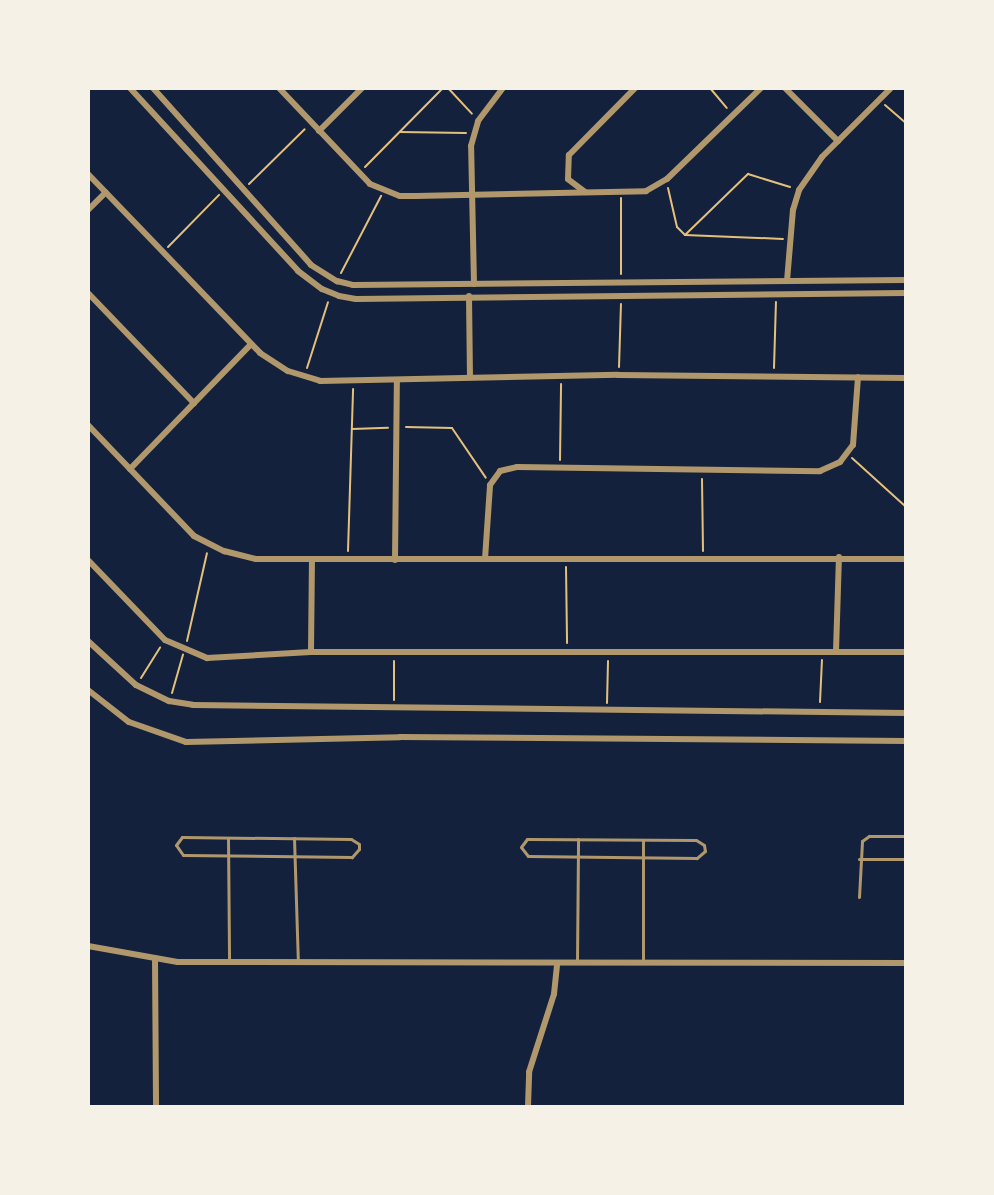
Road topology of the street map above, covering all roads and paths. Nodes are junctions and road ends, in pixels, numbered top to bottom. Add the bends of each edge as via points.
1 (130, 88) edge
2 (153, 88) edge
3 (279, 88) edge
4 (362, 88) edge
5 (443, 88) edge
6 (448, 88) edge
7 (503, 88) edge
8 (635, 88) edge
9 (710, 88) edge
10 (761, 88) edge
11 (785, 88) edge
12 (891, 88) edge
13 (878, 99) junction
14 (733, 115) junction
15 (478, 121) junction
16 (311, 122) junction
17 (906, 123) edge
18 (319, 132) junction
19 (400, 132) junction
20 (474, 133) junction
21 (838, 141) junction
22 (358, 173) junction
23 (88, 174) edge
24 (667, 179) junction
25 (243, 190) junction
26 (799, 190) junction
27 (223, 191) junction
28 (383, 191) junction
29 (106, 192) junction
30 (621, 192) junction
31 (587, 193) junction
32 (471, 195) junction
33 (88, 210) edge
34 (685, 235) junction
35 (790, 239) junction
36 (163, 252) junction
37 (862, 280) junction
38 (906, 280) edge
39 (337, 281) junction
40 (787, 281) junction
41 (621, 282) junction
42 (523, 283) junction
43 (474, 284) junction
44 (88, 293) edge
45 (330, 293) junction
46 (776, 293) junction
47 (861, 293) junction
48 (906, 293) edge
49 (621, 295) junction
50 (524, 296) junction
51 (469, 297) junction
52 (250, 344) junction
53 (562, 375) junction
54 (618, 375) junction
55 (774, 376) junction
56 (304, 377) junction
57 (470, 377) junction
58 (858, 377) junction
59 (906, 378) edge
60 (397, 381) junction
61 (353, 383) junction
62 (194, 403) junction
63 (88, 425) edge
64 (397, 427) junction
65 (352, 429) junction
66 (848, 454) junction
67 (559, 468) junction
68 (130, 469) junction
69 (702, 470) junction
70 (490, 485) junction
71 (906, 507) edge
72 (209, 544) junction
73 (839, 557) junction
74 (703, 558) junction
75 (485, 559) junction
76 (566, 559) junction
77 (88, 560) edge
78 (312, 560) junction
79 (348, 560) junction
80 (395, 560) junction
81 (906, 560) edge
82 (165, 640) junction
83 (88, 641) edge
84 (185, 651) junction
85 (822, 651) junction
86 (836, 651) junction
87 (311, 652) junction
88 (394, 652) junction
89 (568, 652) junction
90 (608, 652) junction
91 (906, 652) edge
92 (136, 686) junction
93 (88, 690) edge
94 (169, 701) junction
95 (394, 707) junction
96 (607, 709) junction
97 (820, 712) junction
98 (906, 713) edge
99 (906, 741) edge
100 (906, 836) edge
101 (228, 838) junction
102 (294, 838) junction
103 (578, 839) junction
104 (643, 840) junction
105 (228, 855) junction
106 (295, 857) junction
107 (578, 857) junction
108 (643, 857) junction
109 (859, 859) junction
110 (906, 859) edge
111 (859, 897) dead end
112 (88, 946) edge
113 (155, 958) junction
114 (229, 962) junction
115 (557, 963) junction
116 (577, 963) junction
117 (643, 963) junction
118 (906, 963) edge
119 (298, 964) junction
120 (156, 1107) edge
121 (528, 1107) edge

1 - 27 street
2 - 25 street
3 - 16 street
4 - 18 street
5 - 19 path
6 - 15 path
7 - 15 street
8 - 31 street via 569,155 568,178
9 - 14 path
10 - 14 street
11 - 21 street
12 - 13 street
13 - 17 path
13 - 21 street
14 - 24 street
15 - 20 street
16 - 18 street
16 - 25 path
18 - 22 street
19 - 20 path
19 - 22 path
20 - 32 street
21 - 26 street
22 - 28 street
23 - 29 street
24 - 30 street via 646,190
24 - 34 path via 677,227
25 - 39 street via 311,266
26 - 34 path via 748,174
26 - 35 street
27 - 36 path
27 - 45 street via 298,271
28 - 32 street via 400,196
28 - 39 path
29 - 33 street
29 - 36 street
30 - 31 street
30 - 41 path
31 - 32 street
32 - 43 street
34 - 35 path
35 - 40 street
36 - 52 street
37 - 38 street
37 - 40 street
37 - 47 street
39 - 43 street via 352,285
40 - 41 street
41 - 42 street
42 - 43 street
42 - 50 street
44 - 62 street
45 - 51 street via 356,299
45 - 56 path
46 - 47 street
46 - 49 street
46 - 55 path
47 - 48 street
49 - 50 street
49 - 54 path
50 - 51 street
51 - 57 street
52 - 56 street via 274,363
52 - 62 street
53 - 54 street
53 - 57 street
53 - 67 path
54 - 55 street
55 - 58 street
56 - 61 street
57 - 60 street
58 - 59 street
58 - 66 street via 856,434
60 - 61 street
60 - 64 street
61 - 65 path
62 - 68 street
63 - 68 street
64 - 65 path
64 - 70 path via 452,428
64 - 80 street
65 - 79 path
66 - 69 street via 820,471
66 - 71 path
67 - 69 street
67 - 70 street via 509,468
68 - 72 street via 184,526
69 - 74 path
70 - 75 street
72 - 78 street via 256,559
72 - 84 path
73 - 74 street
73 - 81 street
73 - 86 street
74 - 76 street
75 - 76 street
75 - 80 street
76 - 89 path
77 - 82 street
78 - 79 street
78 - 87 street
79 - 80 street
82 - 84 street
82 - 92 path
83 - 92 street
84 - 87 street via 230,659
84 - 94 path
85 - 86 street
85 - 90 street
85 - 97 path
86 - 91 street
87 - 88 street
88 - 89 street
88 - 95 path
89 - 90 street
90 - 96 path
92 - 94 street
93 - 99 street via 129,722 186,742 400,737
94 - 95 street via 231,707
95 - 96 street
96 - 97 street
97 - 98 street
100 - 109 lane via 865,838 859,848
101 - 102 lane
101 - 105 lane
101 - 105 lane via 182,837 176,845 183,855
102 - 106 lane
102 - 106 lane via 351,839 359,844 352,857
103 - 104 lane
103 - 107 lane
103 - 107 lane via 527,839 521,847 528,856
104 - 108 lane
104 - 108 lane via 696,840 704,845 705,851 698,858
105 - 106 lane
105 - 114 lane
106 - 119 lane
107 - 108 lane
107 - 116 lane
108 - 117 lane
109 - 110 lane
109 - 111 lane
112 - 113 street
113 - 114 street
113 - 120 street
114 - 119 street
115 - 116 street
115 - 119 street
115 - 121 street via 554,994 529,1072
116 - 117 street
117 - 118 street

